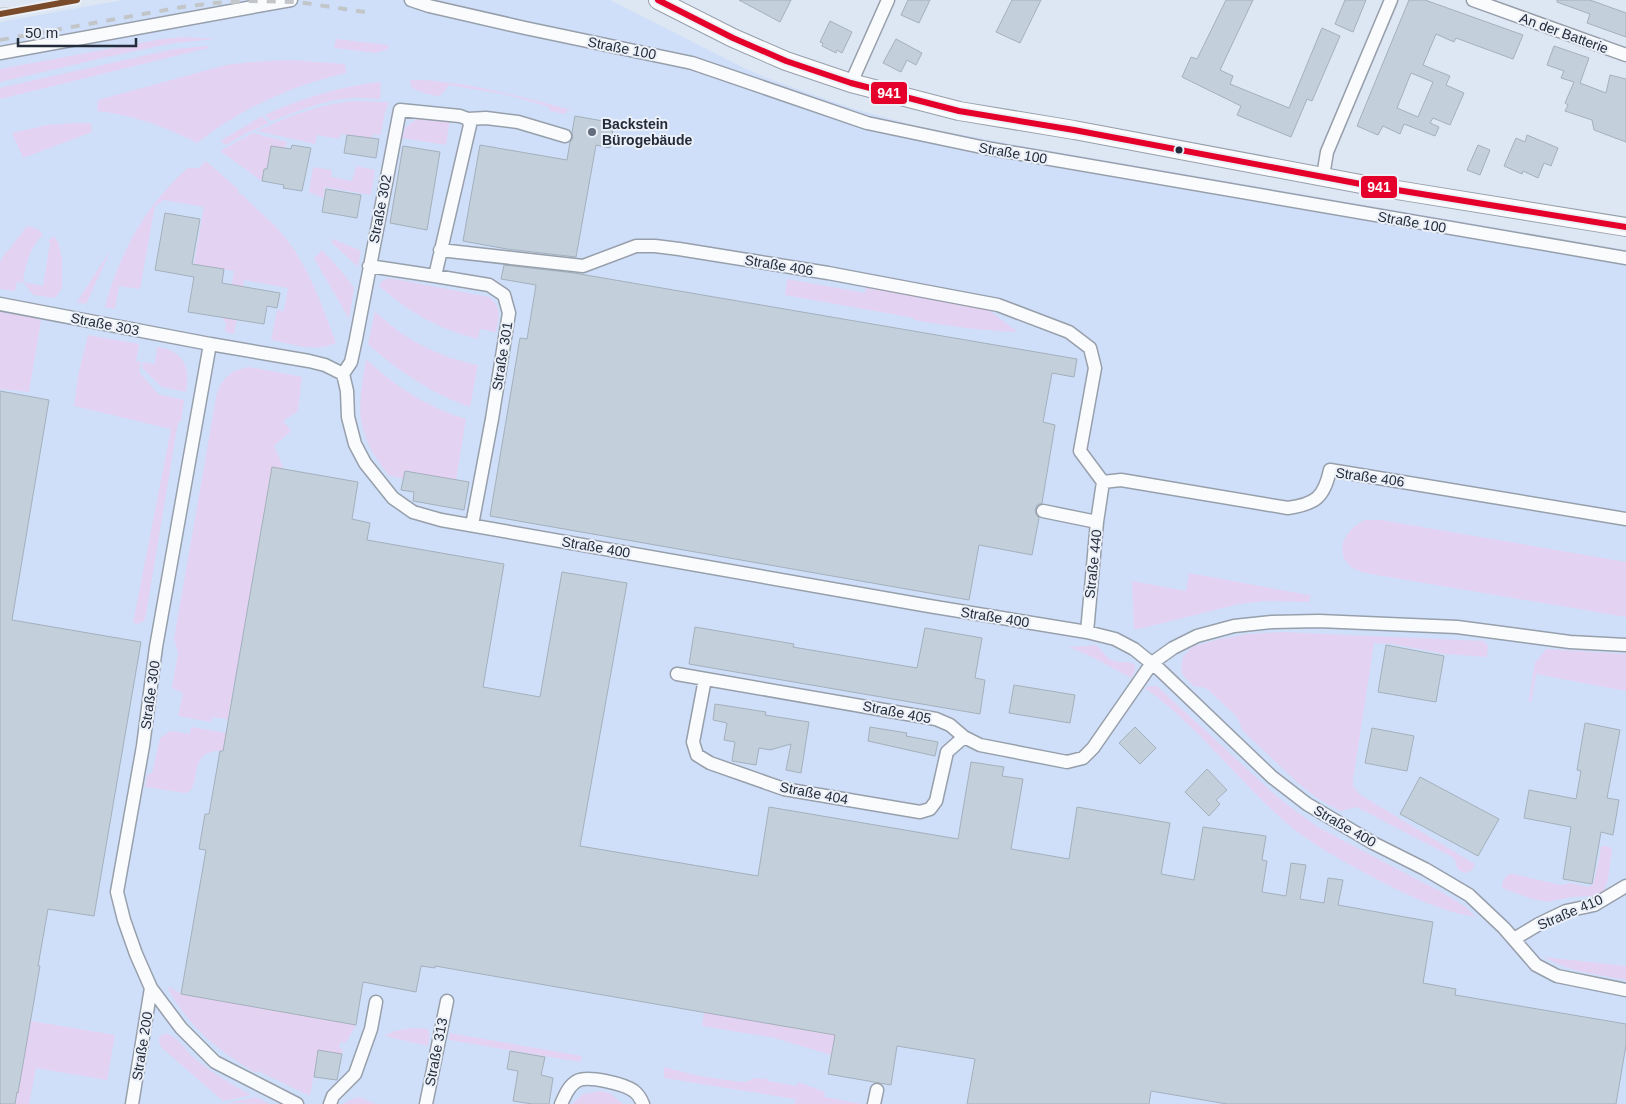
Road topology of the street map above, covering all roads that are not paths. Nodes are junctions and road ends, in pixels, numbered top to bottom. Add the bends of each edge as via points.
1 (291, 0) edge
2 (411, 0) edge
3 (658, 0) edge
4 (888, 0) edge
5 (1391, 0) edge
6 (1473, 0) edge
7 (0, 53) edge
8 (1626, 56) edge
9 (851, 83) junction
10 (468, 119) junction
11 (565, 136) dead end
12 (1323, 176) junction
13 (1626, 227) edge
14 (440, 250) junction
15 (1626, 258) edge
16 (369, 266) junction
17 (435, 276) junction
18 (0, 304) edge
19 (210, 344) junction
20 (342, 374) junction
21 (1103, 482) junction
22 (1043, 511) dead end
23 (1626, 519) edge
24 (1097, 522) junction
25 (472, 525) junction
26 (1086, 632) junction
27 (1626, 644) edge
28 (1152, 663) junction
29 (677, 674) dead end
30 (705, 679) junction
31 (964, 737) junction
32 (1626, 886) edge
33 (1514, 939) junction
34 (151, 988) junction
35 (1626, 990) edge
36 (447, 1001) dead end
37 (376, 1002) dead end
38 (877, 1090) dead end
39 (132, 1104) edge
40 (297, 1104) edge
41 (330, 1104) edge
42 (426, 1104) edge
43 (561, 1104) edge
44 (643, 1104) edge
45 (874, 1104) edge

1 - 7 street
2 - 15 street, Straße 100 via 692,63 867,123 968,144
3 - 9 main road via 786,61
4 - 9 street
5 - 12 street via 1327,152
6 - 8 street, An der Batterie
9 - 12 main road via 959,111
10 - 11 street via 518,122
10 - 14 street via 470,125
10 - 16 street, Straße 302 via 400,110
12 - 13 main road
14 - 17 street
14 - 21 street, Straße 406 via 583,266 636,246 655,246 837,274 998,305 1069,332 1090,348 1095,368 1080,451
16 - 17 street, Straße 301
16 - 20 street, Straße 302 via 351,362
17 - 25 street, Straße 301 via 489,286 504,295 509,313
18 - 19 street, Straße 303
19 - 20 street via 309,361
19 - 34 street, Straße 300 via 156,647 143,746 117,892 136,954
20 - 25 street, Straße 400 via 355,444 379,482 393,498 413,512
21 - 23 street, Straße 406 via 1121,480 1288,508 1305,506 1319,497 1330,470
21 - 24 street
22 - 24 street, Straße 440
24 - 26 street, Straße 440
25 - 26 street, Straße 400
26 - 28 street, Straße 400 via 1115,639
27 - 28 street via 1570,642 1457,627 1272,622 1234,626 1197,636
28 - 31 street, Straße 405 via 1094,748 1083,758 1067,762 980,745
28 - 33 street, Straße 400 via 1272,777 1307,804 1469,895
29 - 30 street, Straße 405
30 - 31 street, Straße 405 via 936,719 950,725
30 - 31 street, Straße 404 via 693,742 697,755 710,763 784,789 920,812 930,809 936,801 947,752
32 - 33 street, Straße 410 via 1594,905 1566,912
33 - 35 street, Straße 400 via 1536,966 1557,976
34 - 39 street, Straße 200
34 - 40 street, Straße 300 via 180,1028 215,1062
36 - 42 street, Straße 313
37 - 41 street via 355,1074 333,1096
38 - 45 street
43 - 44 street via 568,1089 577,1081 588,1079 614,1082 633,1090

